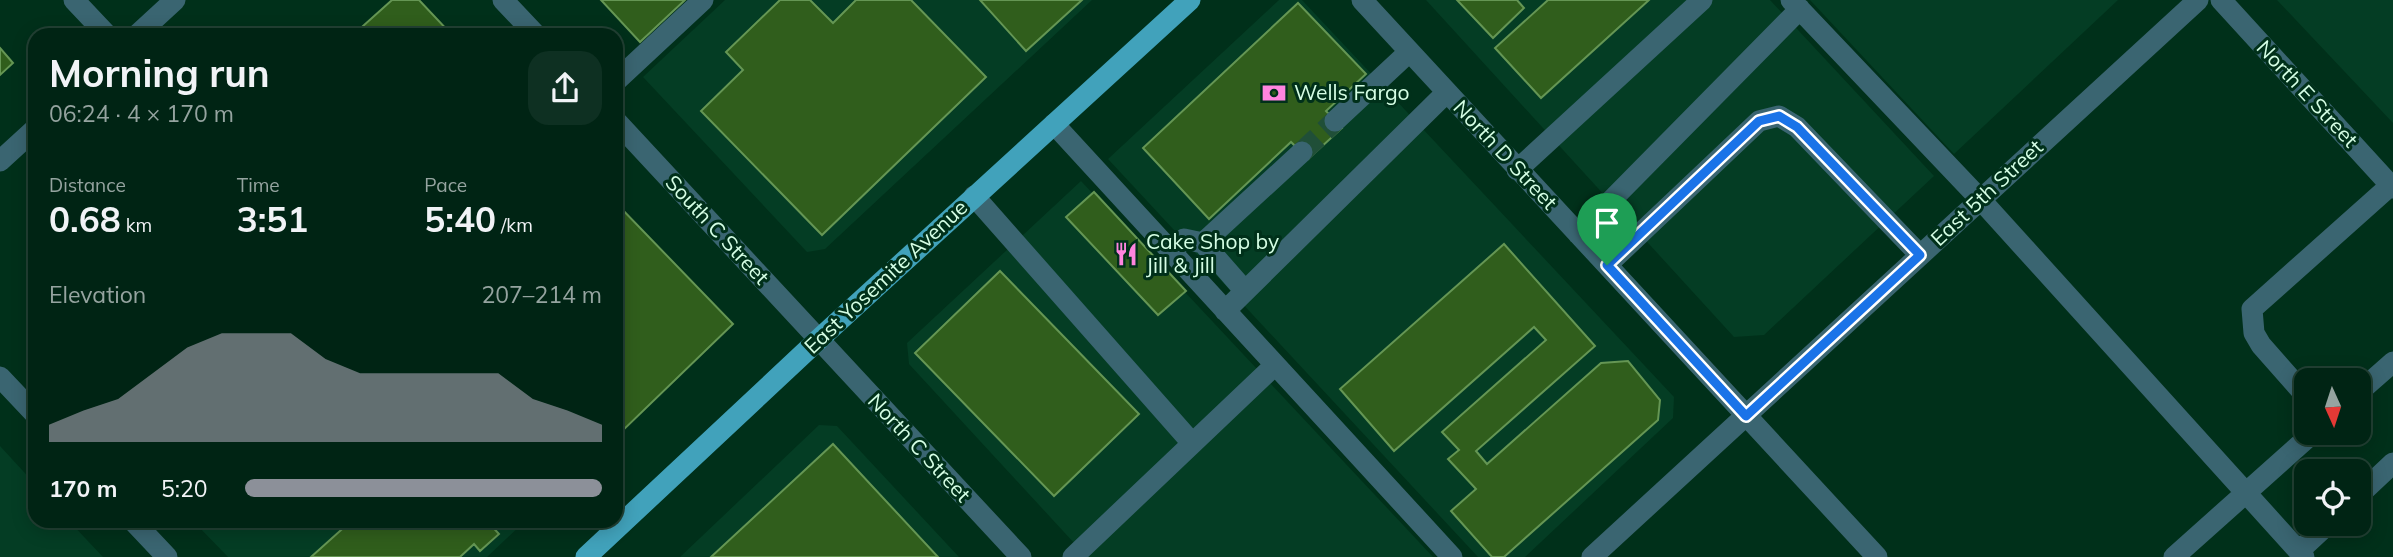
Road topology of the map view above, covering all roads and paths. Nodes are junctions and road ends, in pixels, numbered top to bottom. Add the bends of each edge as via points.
1 (74, 0) edge
2 (175, 0) edge
3 (503, 0) edge
4 (703, 0) edge
5 (1190, 0) edge
6 (1362, 0) edge
7 (1702, 0) edge
8 (2198, 0) edge
9 (2221, 0) edge
10 (1795, 4) edge
11 (100, 28) edge
12 (145, 28) edge
13 (529, 28) edge
14 (1409, 52) junction
15 (623, 74) edge
16 (1447, 92) junction
17 (1337, 116) tunnel mouth
18 (1054, 124) junction
19 (623, 129) edge
20 (28, 135) edge
21 (1296, 155) tunnel mouth
22 (0, 160) edge
23 (1517, 170) junction
24 (2392, 187) edge
25 (974, 196) junction
26 (1980, 199) junction
27 (1578, 234) junction
28 (1203, 243) junction
29 (1171, 252) junction
30 (1920, 255) junction
31 (1607, 265) junction
32 (1245, 291) junction
33 (1225, 311) junction
34 (818, 340) junction
35 (2393, 362) edge
36 (1275, 365) junction
37 (0, 377) edge
38 (2371, 381) edge
39 (2294, 382) edge
40 (28, 407) edge
41 (1746, 416) junction
42 (1192, 443) junction
43 (2300, 445) edge
44 (2393, 463) edge
45 (2371, 484) edge
46 (2246, 493) junction
47 (623, 525) edge
48 (140, 528) edge
49 (620, 528) edge
50 (2317, 536) edge
51 (2301, 554) edge
52 (590, 556) edge
53 (167, 557) edge
54 (1021, 557) edge
55 (1073, 557) edge
56 (1452, 557) edge
57 (1592, 557) edge
58 (1877, 557) edge
59 (2174, 557) edge

1 - 11 street
2 - 12 street
3 - 13 street
4 - 15 street
5 - 18 main road, East Yosemite Avenue
6 - 14 street, North D Street
7 - 23 street
8 - 26 street, East 5th Street
9 - 24 street, North E Street
10 - 26 street
10 - 27 street
14 - 16 street, North D Street
14 - 17 street
16 - 23 street, North D Street
16 - 32 street
18 - 25 main road, East Yosemite Avenue
18 - 29 street
19 - 34 street, South C Street
20 - 22 street
21 - 28 street
23 - 27 street, North D Street
24 - 39 street via 2252,309 2261,345
25 - 34 main road, East Yosemite Avenue
25 - 42 street
26 - 30 street, East 5th Street
26 - 46 street
27 - 31 street, North D Street
28 - 29 street via 1185,239
28 - 32 street
29 - 33 street
30 - 31 street via 1797,127 1779,116 1759,121
30 - 41 street, East 5th Street
31 - 41 street, North D Street
32 - 33 street
33 - 36 street
34 - 47 main road, East Yosemite Avenue
34 - 54 street, North C Street
35 - 38 street
36 - 42 street
36 - 56 street
37 - 40 street
41 - 57 street, East 5th Street
41 - 58 street, North D Street
42 - 55 street
43 - 46 street
44 - 45 street
46 - 51 street
46 - 59 street
48 - 53 street
49 - 52 main road, East Yosemite Avenue
50 - 51 street

